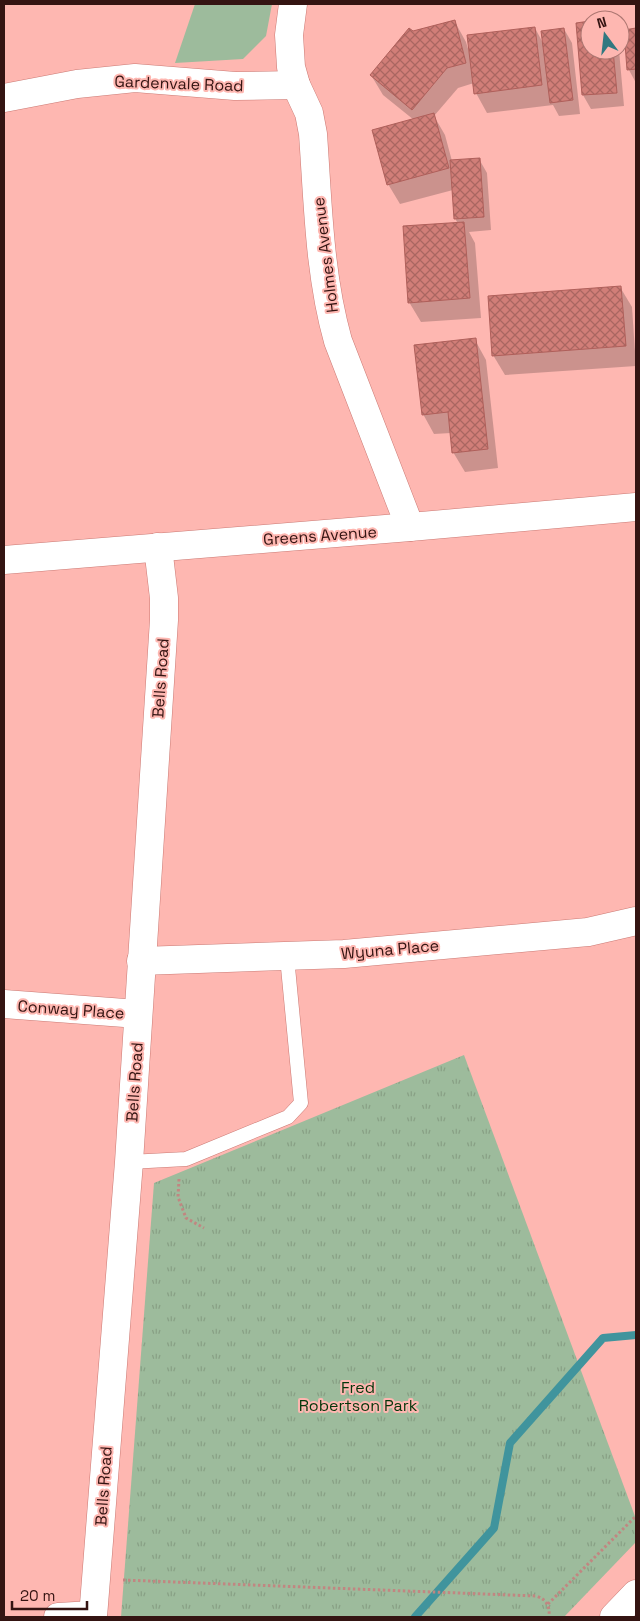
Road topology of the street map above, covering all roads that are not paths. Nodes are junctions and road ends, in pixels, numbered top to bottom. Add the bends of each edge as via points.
1 (293, 4) edge
2 (296, 85) junction
3 (4, 98) edge
4 (636, 507) edge
5 (410, 528) junction
6 (158, 547) junction
7 (4, 560) edge
8 (636, 921) edge
9 (287, 957) junction
10 (141, 961) junction
11 (4, 1004) edge
12 (138, 1014) junction
13 (129, 1162) junction
14 (636, 1594) edge
15 (93, 1616) edge
16 (58, 1617) edge
17 (614, 1617) edge

1 - 2 street, Holmes Avenue via 289,51
2 - 3 street, Gardenvale Road via 236,86 135,78 92,82
2 - 5 street, Holmes Avenue via 309,113 313,134 329,310
4 - 5 street, Greens Avenue
5 - 6 street, Greens Avenue
6 - 7 street, Greens Avenue
6 - 10 street, Bells Road via 164,620
8 - 9 street, Wyuna Place via 588,932
9 - 10 street, Wyuna Place
9 - 13 lane via 302,1103 288,1117 186,1159
10 - 12 street, Bells Road
11 - 12 street, Conway Place
12 - 13 street, Bells Road
13 - 15 street, Bells Road
14 - 17 street
15 - 16 street

